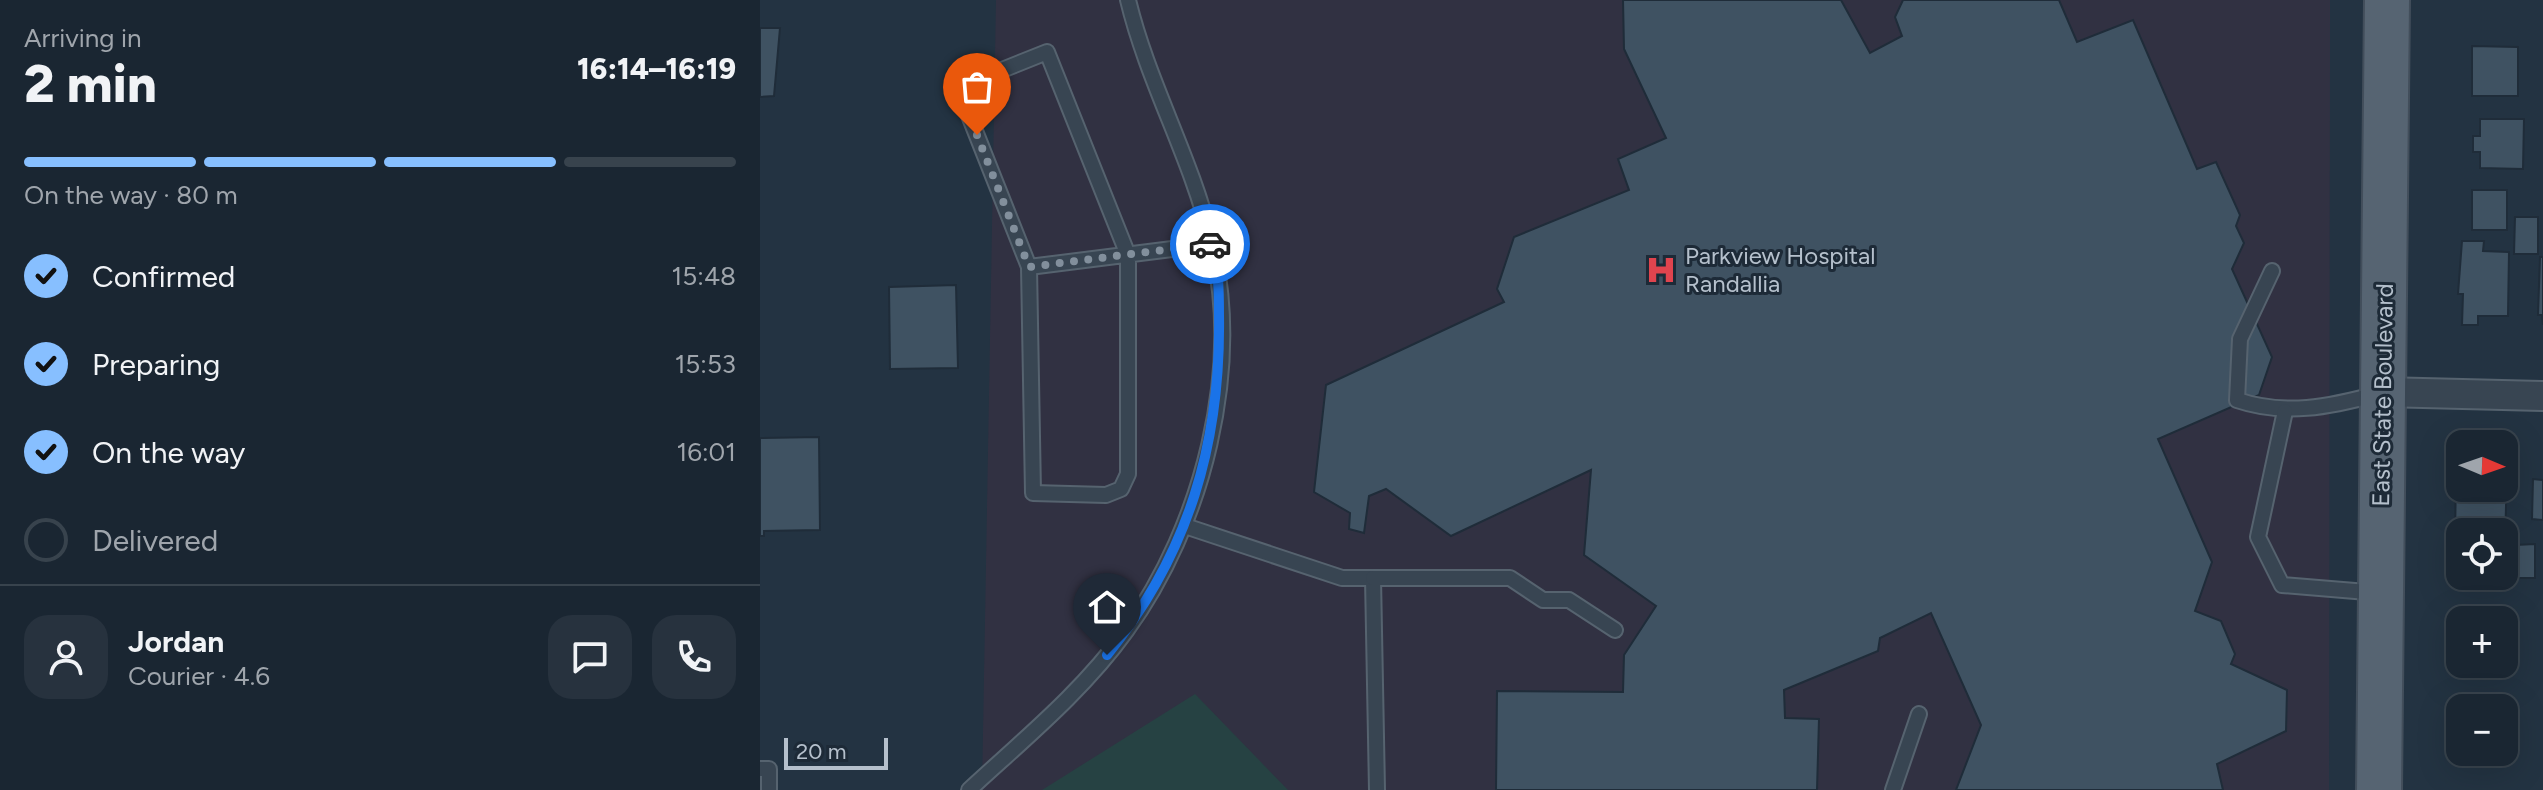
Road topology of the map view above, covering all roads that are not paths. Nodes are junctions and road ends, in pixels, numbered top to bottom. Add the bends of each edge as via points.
1 (1128, 0) edge
2 (2387, 0) edge
3 (1212, 244) junction
4 (1128, 255) junction
5 (1029, 267) junction
6 (2272, 271) dead end
7 (2383, 392) junction
8 (2543, 396) edge
9 (2285, 411) dead end
10 (1185, 526) junction
11 (1373, 578) junction
12 (2381, 594) junction
13 (1615, 630) dead end
14 (1919, 714) dead end
15 (760, 769) edge
16 (769, 790) edge
17 (969, 790) edge
18 (1377, 790) edge
19 (1893, 790) edge
20 (2379, 790) edge

1 - 3 lane via 1139,45
2 - 7 main road, East State Boulevard
3 - 4 lane
3 - 10 lane via 1220,361 1215,418
4 - 5 lane
4 - 5 lane via 1047,52 967,84 966,108
4 - 5 lane via 1128,474 1121,489 1106,495 1033,493
6 - 7 lane via 2240,339 2237,400 2265,409 2331,406
7 - 8 street
7 - 12 main road, East State Boulevard
9 - 12 lane via 2258,537 2282,585
10 - 11 lane via 1342,578
10 - 17 lane via 1158,581 1107,655
11 - 13 lane via 1510,578 1543,600 1569,600
11 - 18 lane
12 - 20 main road, East State Boulevard
14 - 19 lane
15 - 16 lane via 769,769

